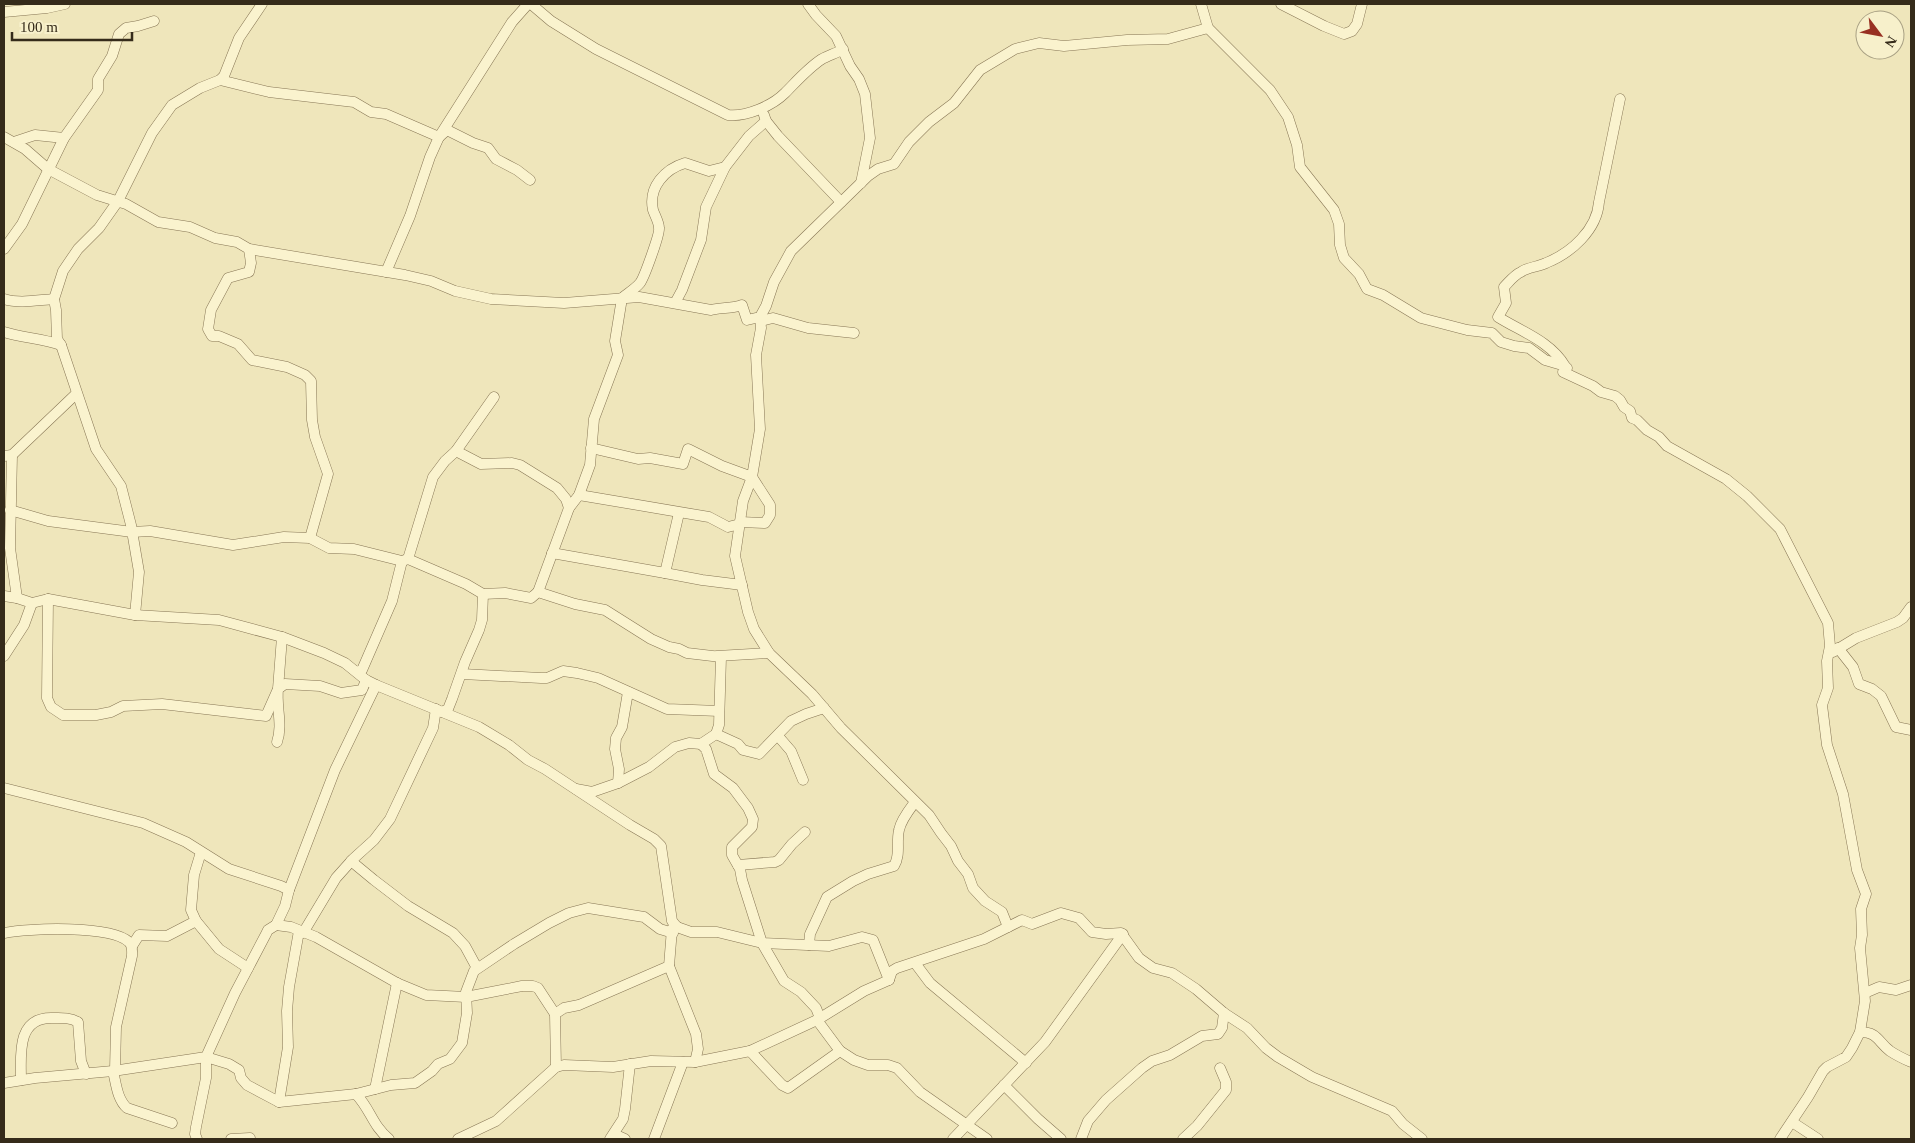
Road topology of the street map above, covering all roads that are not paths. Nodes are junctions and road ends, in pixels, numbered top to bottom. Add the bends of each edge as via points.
1 (65, 4) edge
2 (262, 4) edge
3 (530, 4) edge
4 (808, 4) edge
5 (1201, 4) edge
6 (1280, 4) edge
7 (1362, 4) edge
8 (4, 12) edge
9 (154, 21) dead end
10 (1208, 28) junction
11 (843, 50) junction
12 (220, 80) junction
13 (1620, 99) dead end
14 (762, 108) junction
15 (766, 121) junction
16 (4, 137) edge
17 (439, 137) junction
18 (64, 138) junction
19 (14, 142) junction
20 (725, 167) junction
21 (48, 169) junction
22 (530, 180) dead end
23 (861, 184) junction
24 (118, 201) junction
25 (840, 202) junction
26 (4, 249) edge
27 (250, 249) junction
28 (386, 272) junction
29 (622, 298) junction
30 (4, 299) edge
31 (54, 299) junction
32 (675, 303) junction
33 (760, 319) junction
34 (4, 332) edge
35 (854, 333) dead end
36 (61, 344) junction
37 (1565, 366) junction
38 (76, 394) junction
39 (494, 397) dead end
40 (591, 448) junction
41 (456, 452) junction
42 (8, 456) edge
43 (752, 477) junction
44 (579, 495) junction
45 (569, 508) junction
46 (10, 510) junction
47 (679, 513) junction
48 (740, 523) junction
49 (132, 532) junction
50 (310, 538) junction
51 (552, 553) junction
52 (405, 560) junction
53 (665, 573) junction
54 (742, 586) junction
55 (538, 592) junction
56 (483, 594) junction
57 (4, 596) edge
58 (17, 598) junction
59 (48, 599) junction
60 (32, 603) junction
61 (1911, 607) edge
62 (135, 615) junction
63 (282, 637) junction
64 (1838, 648) junction
65 (769, 653) junction
66 (1828, 655) junction
67 (4, 656) edge
68 (718, 656) junction
69 (357, 672) junction
70 (462, 674) junction
71 (371, 682) junction
72 (278, 689) junction
73 (628, 692) junction
74 (824, 708) junction
75 (439, 711) junction
76 (719, 711) junction
77 (1911, 730) edge
78 (716, 734) junction
79 (778, 736) junction
80 (277, 742) dead end
81 (701, 744) junction
82 (803, 780) dead end
83 (618, 783) junction
84 (4, 788) edge
85 (576, 789) junction
86 (915, 802) junction
87 (805, 832) dead end
88 (201, 852) junction
89 (351, 861) junction
90 (738, 865) junction
91 (289, 890) junction
92 (196, 921) junction
93 (276, 925) junction
94 (1008, 927) junction
95 (675, 930) junction
96 (301, 932) junction
97 (4, 933) edge
98 (1123, 934) junction
99 (762, 943) junction
100 (810, 945) junction
101 (132, 946) junction
102 (915, 963) junction
103 (669, 966) junction
104 (248, 968) junction
105 (477, 968) junction
106 (889, 980) junction
107 (397, 983) junction
108 (1911, 985) edge
109 (1865, 993) junction
110 (466, 997) junction
111 (1224, 1013) junction
112 (555, 1014) junction
113 (818, 1019) junction
114 (1860, 1032) junction
115 (750, 1051) junction
116 (840, 1051) junction
117 (206, 1057) junction
118 (683, 1062) junction
119 (694, 1062) junction
120 (1026, 1062) junction
121 (1911, 1062) edge
122 (630, 1064) junction
123 (556, 1067) junction
124 (1220, 1068) dead end
125 (114, 1071) junction
126 (86, 1074) junction
127 (21, 1080) junction
128 (4, 1083) edge
129 (1004, 1085) junction
130 (375, 1089) junction
131 (356, 1094) junction
132 (280, 1102) junction
133 (1792, 1122) junction
134 (172, 1123) dead end
135 (967, 1124) junction
136 (612, 1136) edge
137 (250, 1138) edge
138 (198, 1139) edge
139 (231, 1139) edge
140 (389, 1139) edge
141 (458, 1139) edge
142 (625, 1139) edge
143 (654, 1139) edge
144 (953, 1139) edge
145 (987, 1139) edge
146 (1061, 1139) edge
147 (1081, 1139) edge
148 (1183, 1139) edge
149 (1422, 1139) edge
150 (1780, 1139) edge
151 (1818, 1139) edge

1 - 8 street
2 - 12 street via 239,38
3 - 14 street via 596,49 724,113 732,115
3 - 17 street via 512,22
4 - 11 street via 836,36
5 - 10 street
6 - 7 street via 1344,34 1357,24
9 - 18 street via 126,28 119,34 112,56 98,79 98,90
10 - 23 street via 1168,39 1064,46 1038,43 1015,48 980,70 954,103 909,142 894,164 878,170
10 - 37 street via 1278,101 1288,117 1302,171 1334,210 1344,258 1359,274 1367,289 1383,294 1421,318 1492,333 1504,344 1529,348 1549,362
11 - 14 street via 822,59 784,94
11 - 23 street via 859,79 868,106 870,138
12 - 17 street via 269,92 354,102 371,112 386,114
12 - 24 street via 172,105 152,133
13 - 37 street via 1598,213 1583,238 1562,256 1521,271 1504,287 1506,303 1498,317 1545,343
14 - 15 street
15 - 20 street via 749,136
15 - 25 street
16 - 19 street
17 - 22 street via 448,130 488,148 496,159
17 - 28 street
18 - 19 street via 36,135
18 - 21 street
19 - 21 street
20 - 29 street via 708,171 685,163 669,170 660,180 652,199 660,229 644,277
20 - 32 street via 706,207 701,240
21 - 24 street via 97,195
21 - 26 street via 22,224
23 - 25 street
24 - 27 street via 158,222 190,226
24 - 31 street via 100,228 63,271
25 - 33 street via 791,251 774,282
27 - 28 street
27 - 50 street via 249,272 228,278 211,310 208,329 212,336 238,344 252,360 287,366 311,381 315,438 328,474
28 - 29 street via 491,299 564,303
29 - 32 street via 639,297
29 - 40 street via 615,342 618,355 594,419
30 - 31 street via 15,302
31 - 36 street via 57,339
32 - 33 street via 711,310 742,306 747,320
33 - 35 street via 773,318 808,328
33 - 43 street via 756,362 760,429
34 - 36 street
36 - 38 street
37 - 66 street via 1567,368 1563,372 1620,400 1632,418 1667,446 1726,479 1780,529 1828,623
38 - 42 street
38 - 49 street via 96,449 121,486
39 - 41 street
40 - 43 street via 638,459 682,464 689,449
40 - 44 street via 590,465
41 - 45 street via 481,464 520,465 557,488
41 - 52 street via 434,477
42 - 46 street
43 - 48 street via 743,501
43 - 48 street via 770,505 770,515 765,523
44 - 45 street
44 - 47 street
45 - 51 street
46 - 49 street via 48,521
46 - 58 street via 10,548
47 - 48 street via 709,518 728,527
47 - 53 street
48 - 54 street via 735,556
49 - 50 street via 157,532 232,545 284,537
49 - 62 street via 139,572
50 - 52 street via 329,548 354,549
51 - 53 street
51 - 55 street
52 - 56 street
52 - 69 street via 389,609 362,670
53 - 54 street
54 - 65 street via 754,629
55 - 56 street via 531,598 506,592
55 - 68 street via 606,610 651,639 670,647
56 - 70 street via 482,620
57 - 58 street
58 - 60 street
59 - 60 street
59 - 62 street
59 - 72 street via 47,698 51,707 62,715 96,715 123,706 162,704 264,716 268,714
60 - 67 street via 24,625
61 - 64 street via 1897,622
62 - 63 street via 218,620
63 - 69 street via 324,653
63 - 72 street
64 - 66 street
64 - 77 street via 1853,667 1859,684 1881,696 1895,725
65 - 68 street
65 - 74 street
66 - 109 street via 1828,688 1822,705 1827,746 1843,794 1857,870 1866,894 1860,948
68 - 76 street via 722,660
69 - 71 street
70 - 73 street via 547,678 568,671 598,678
70 - 75 street via 448,709
71 - 72 street via 362,690 352,692 285,684
71 - 75 street
71 - 91 street
72 - 80 street via 276,704 281,732
73 - 76 street via 667,709
73 - 83 street via 622,727 616,738
74 - 79 street via 796,718
74 - 86 street
75 - 85 street via 479,727
75 - 89 street via 390,819 374,840
76 - 78 street
78 - 79 street via 738,744 743,750 759,754
78 - 81 street
79 - 82 street via 791,750
81 - 83 street via 675,747
81 - 90 street via 706,749 714,774 733,788 753,819 752,827 732,847 732,855
83 - 85 street via 592,792
84 - 88 street via 143,823
85 - 95 street via 661,846
86 - 94 street via 949,842 973,888 1002,912
86 - 100 street via 900,825 898,858 894,866 860,877 827,897 810,934
87 - 90 street via 779,860
88 - 91 street via 229,869
88 - 92 street via 192,896 191,910
89 - 96 street via 326,892
89 - 105 street via 408,906 453,932 466,946
90 - 99 street
91 - 93 street
92 - 101 street via 167,936 139,935
92 - 104 street via 219,949
93 - 96 street
93 - 104 street via 268,930
94 - 98 street via 1022,920 1029,924 1040,922 1061,913 1079,918 1092,932
94 - 102 street via 984,939
95 - 99 street via 717,932
95 - 103 street
95 - 105 street via 660,929 644,917 595,908 582,909 549,923
96 - 107 street via 316,937
96 - 132 street via 289,988 288,1047
97 - 101 street via 26,929 84,930 124,938
98 - 111 street via 1139,958 1153,968 1180,978
98 - 120 street via 1045,1042
99 - 100 street
99 - 113 street via 784,982 816,1008
100 - 106 street via 829,946 869,938 873,940
101 - 125 street via 116,1027
102 - 106 street via 892,971
102 - 120 street via 930,983
103 - 112 street
103 - 119 street via 696,1034 698,1049
104 - 117 street
105 - 110 street via 470,979
106 - 113 street
107 - 110 street via 426,995
107 - 130 street
108 - 109 street via 1899,990 1879,987
109 - 114 street
110 - 112 street via 510,987 533,986 544,994
110 - 130 street via 462,1043 450,1059 438,1064 415,1083
111 - 147 street via 1218,1034 1202,1036 1170,1055 1152,1061 1106,1100 1088,1121
111 - 149 street via 1247,1028 1284,1061 1312,1077 1390,1110
112 - 123 street
113 - 115 street
113 - 116 street
114 - 121 street via 1878,1037 1889,1050
114 - 133 street via 1846,1057 1823,1071
115 - 116 street via 779,1083 788,1088
115 - 119 street
116 - 135 street via 868,1065 888,1064 898,1068 920,1092
117 - 125 street
117 - 132 street via 239,1070 247,1085
117 - 138 street via 206,1078 195,1134
118 - 119 street
118 - 122 street
118 - 143 street
120 - 129 street
122 - 123 street
122 - 136 street via 626,1109
123 - 141 street via 496,1121
124 - 148 street via 1226,1090
125 - 126 street
125 - 134 street via 123,1105
126 - 127 street
126 - 127 street via 81,1061 78,1022 71,1018 46,1018 35,1021 24,1036
127 - 128 street
129 - 135 street
129 - 146 street
130 - 131 street
131 - 132 street
131 - 140 street via 364,1102 377,1128
133 - 150 street
133 - 151 street
135 - 144 street
135 - 145 street
136 - 142 street
137 - 139 street

